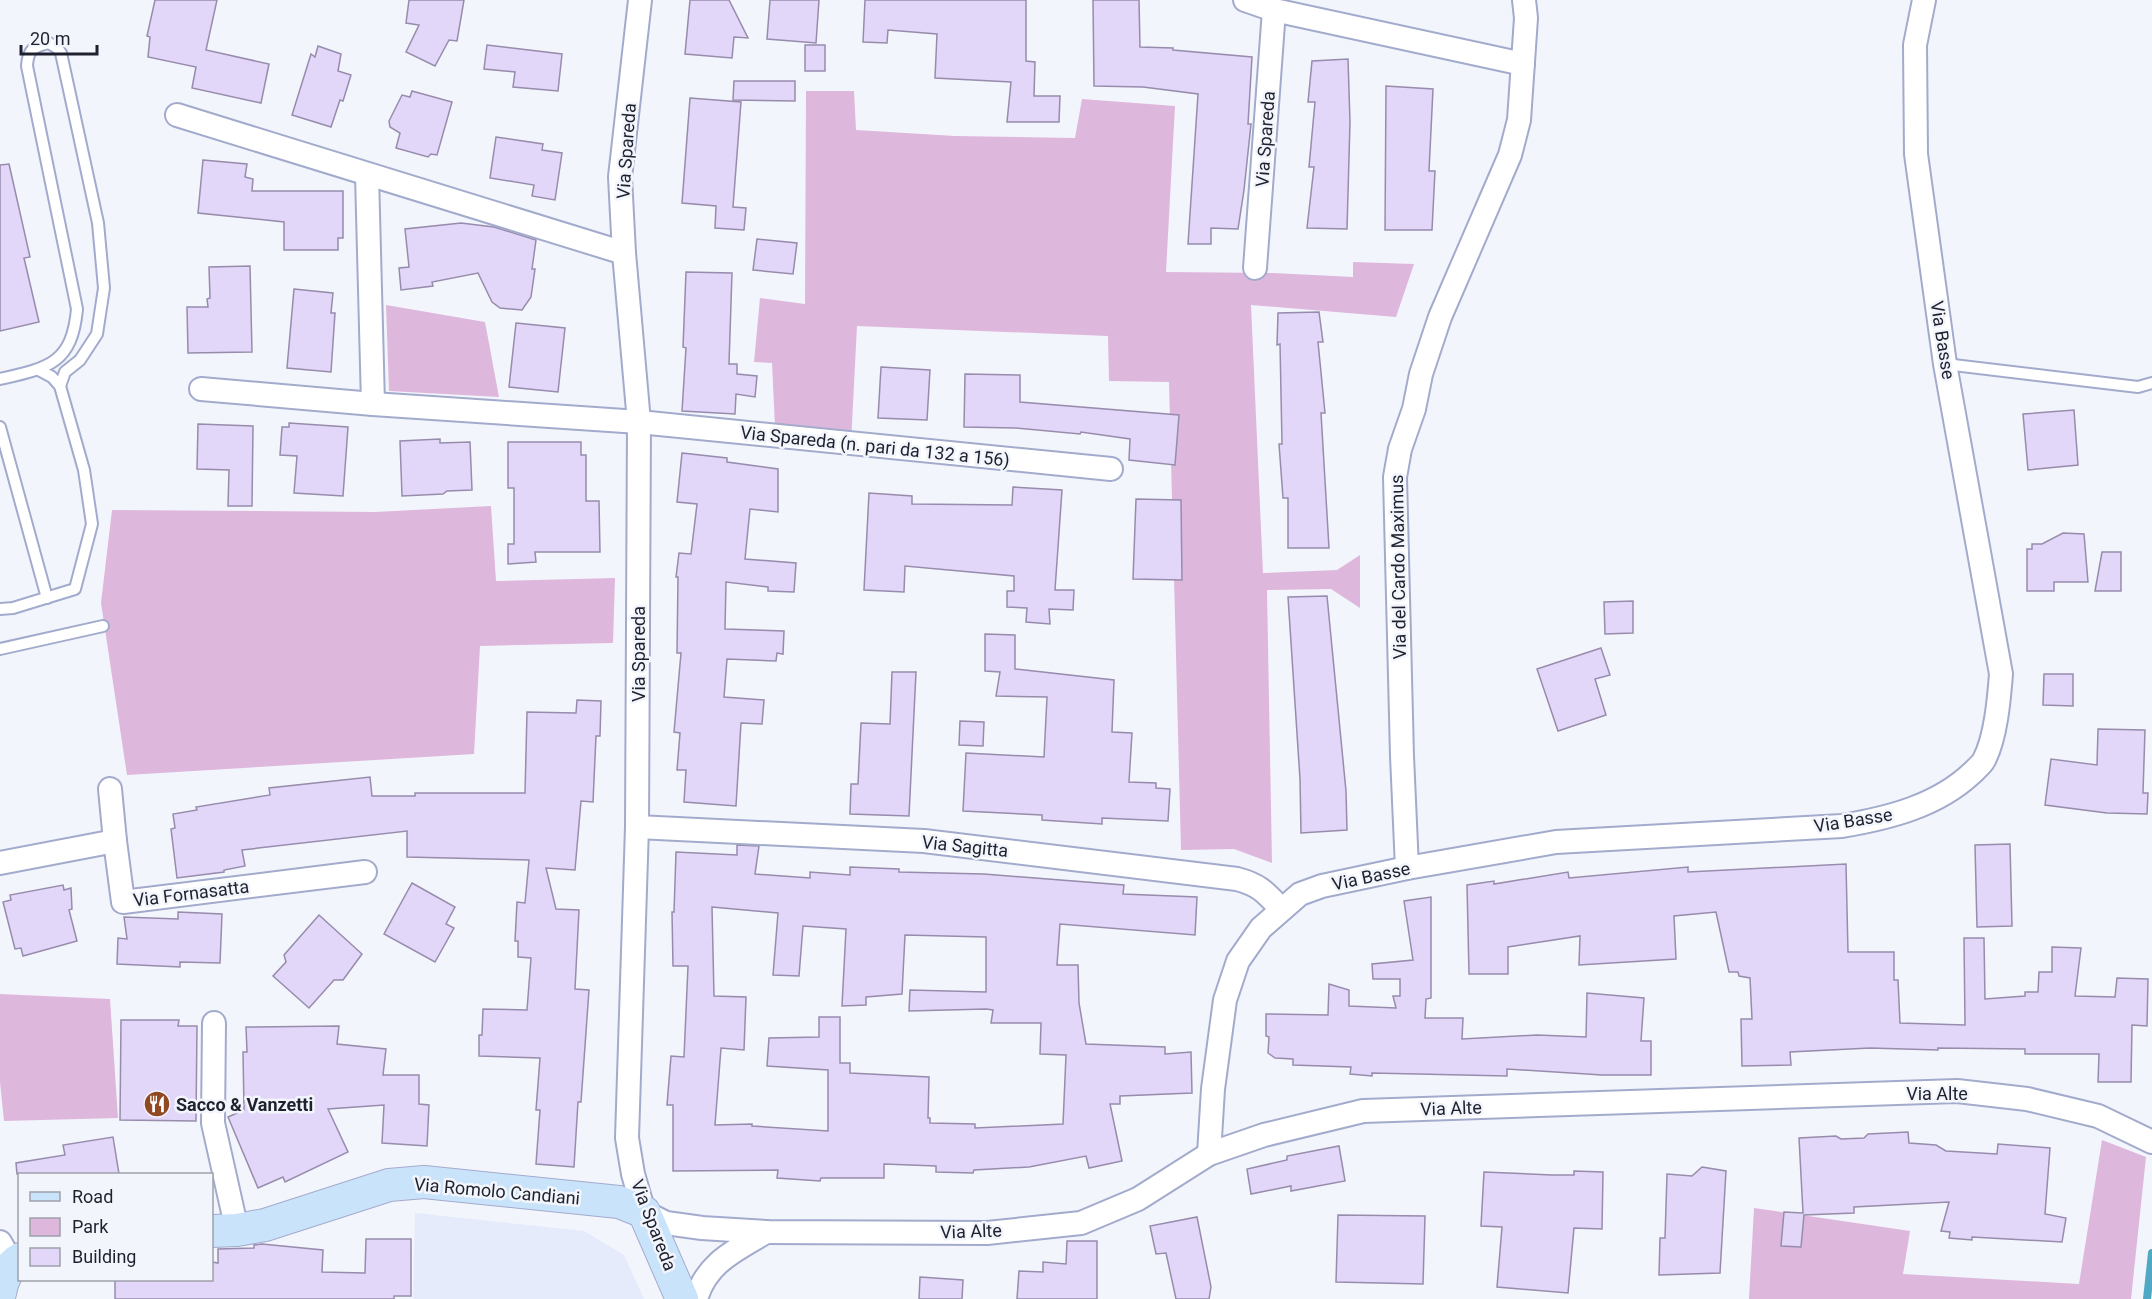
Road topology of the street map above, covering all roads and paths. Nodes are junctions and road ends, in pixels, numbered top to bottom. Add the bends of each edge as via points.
1 (640, 0) edge
2 (1245, 0) edge
3 (1524, 0) edge
4 (1924, 0) edge
5 (1274, 10) junction
6 (1523, 64) junction
7 (177, 115) dead end
8 (367, 175) junction
9 (624, 253) junction
10 (1255, 268) dead end
11 (1946, 364) junction
12 (39, 370) junction
13 (0, 379) edge
14 (2152, 383) edge
15 (60, 386) junction
16 (201, 389) dead end
17 (373, 404) junction
18 (639, 422) junction
19 (0, 427) edge
20 (1111, 469) dead end
21 (46, 598) junction
22 (0, 609) edge
23 (103, 626) dead end
24 (0, 649) edge
25 (110, 789) dead end
26 (637, 827) junction
27 (116, 841) junction
28 (0, 863) edge
29 (1407, 868) junction
30 (365, 872) dead end
31 (1281, 909) junction
32 (214, 1023) dead end
33 (2152, 1142) edge
34 (1209, 1154) junction
35 (644, 1212) junction
36 (224, 1231) edge
37 (766, 1232) junction
38 (10, 1254) edge
39 (0, 1293) edge
40 (682, 1299) edge
41 (696, 1299) edge

1 - 9 street, Via Spareda via 620,177
2 - 5 street
3 - 6 street, Via del Cardo Maximus
4 - 11 street, Via Basse via 1915,45 1916,154
5 - 6 street
5 - 10 street, Via Spareda
6 - 29 street, Via del Cardo Maximus via 1520,120 1510,155 1440,317 1395,477
7 - 8 street
8 - 9 street
8 - 17 street
9 - 18 street, Via Spareda
11 - 14 lane via 2138,387
11 - 29 street, Via Basse via 2001,674 1997,718 1984,761 1958,786 1929,802 1878,820 1842,826 1556,842
12 - 13 lane
12 - 15 lane via 52,376
12 - 15 lane via 64,353 72,340 77,309 27,66 27,55 49,43 61,53 98,223 104,288 97,334 80,360 65,372
15 - 21 lane via 84,470 92,524 75,589
16 - 17 street, Via Spareda (n. pari da 132 a 156)
17 - 18 street, Via Spareda (n. pari da 132 a 156)
18 - 20 street, Via Spareda (n. pari da 132 a 156)
18 - 26 street, Via Spareda
19 - 21 lane
21 - 22 lane
23 - 24 lane
25 - 27 street
26 - 31 street, Via Sagitta via 924,841 1237,879 1262,889
26 - 35 street, Via Spareda via 627,1138
27 - 28 street
27 - 30 street, Via Fornasatta via 123,902
29 - 31 street, Via Basse via 1322,886 1300,894
31 - 34 street, Via Basse via 1261,928 1238,961 1225,1000
32 - 36 street via 213,1123
33 - 34 street, Via Alte via 2098,1116 2026,1099 1957,1091 1363,1111 1264,1135
34 - 37 street, Via Alte via 1138,1199 1081,1223 987,1233
35 - 36 street, Via Romolo Candiani via 619,1202 424,1182 389,1185 264,1225
35 - 37 street, Via Alte via 666,1223
35 - 40 street, Via Spareda
37 - 41 street via 713,1266
38 - 39 street

